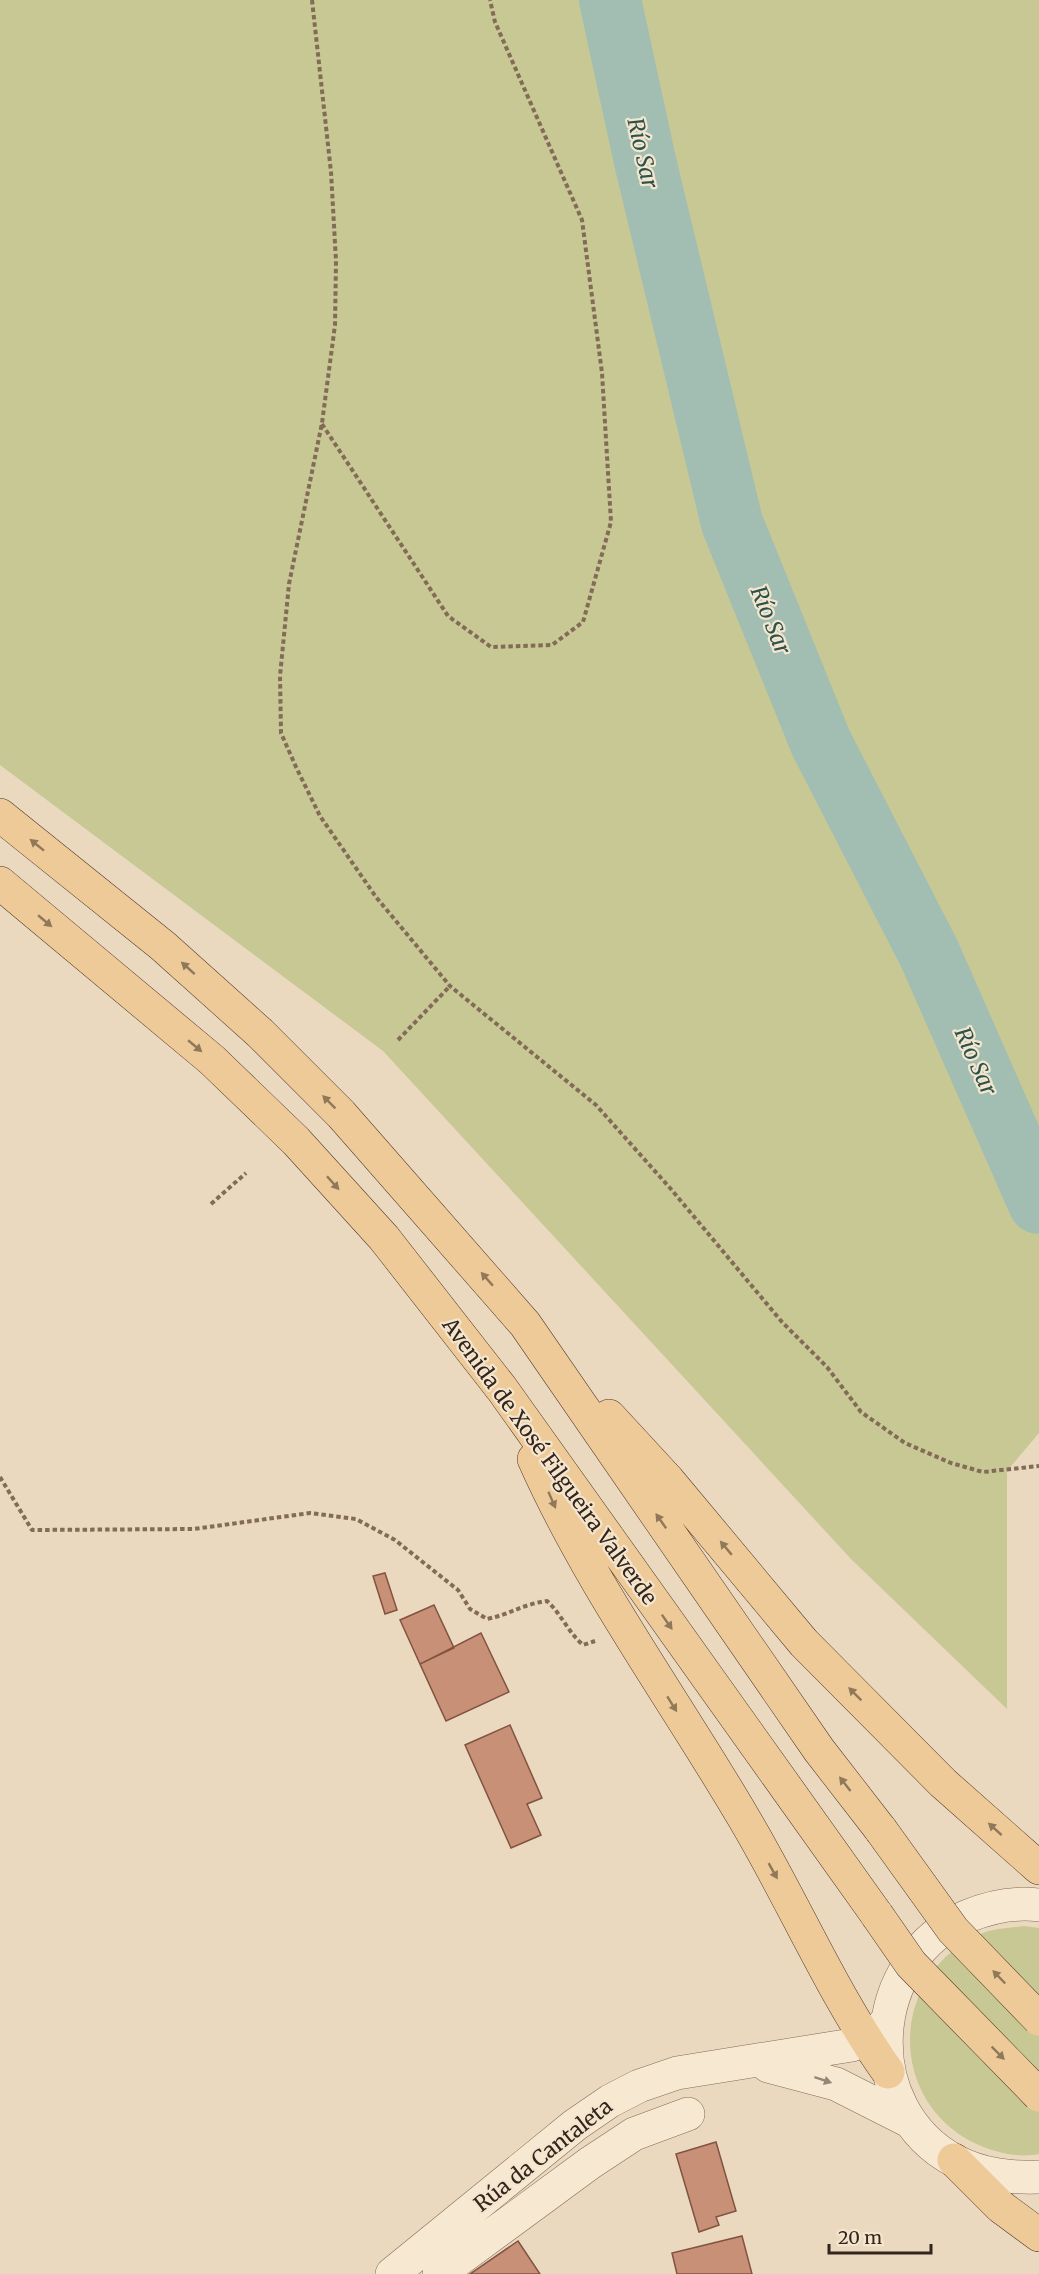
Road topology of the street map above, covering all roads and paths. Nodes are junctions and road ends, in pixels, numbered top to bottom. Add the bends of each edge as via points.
1 (312, 0) edge
2 (490, 0) edge
3 (322, 423) junction
4 (0, 815) edge
5 (0, 883) edge
6 (450, 986) junction
7 (398, 1040) dead end
8 (246, 1173) dead end
9 (211, 1204) dead end
10 (525, 1324) junction
11 (502, 1389) junction
12 (1039, 1466) edge
13 (0, 1477) edge
14 (602, 1638) dead end
15 (1039, 1868) edge
16 (1037, 1905) edge
17 (1039, 2019) edge
18 (876, 2032) junction
19 (746, 2062) junction
20 (888, 2072) joint
21 (1039, 2095) edge
22 (688, 2114) dead end
23 (910, 2121) junction
24 (954, 2160) junction
25 (1039, 2177) edge
26 (1039, 2235) edge
27 (392, 2274) edge
28 (439, 2274) edge

1 - 3 path via 331,172 336,261 335,325
2 - 3 path via 495,22 582,220 602,373 611,522 583,622 552,645 491,647 448,616
3 - 6 path via 289,584 280,676 281,733 320,816 376,897
10 -> 4 main road via 341,1114 260,1033 163,946
5 -> 11 main road, Avenida de Xosé Filgueira Valverde via 212,1060 296,1142 384,1238
6 - 7 path
6 - 12 path via 596,1105 782,1322 827,1367 861,1412 905,1443 951,1463 983,1472
8 - 9 path
15 -> 10 main road via 943,1783 804,1642 668,1480
17 -> 10 main road, bridge via 953,1929 819,1750
11 -> 18 main road via 561,1518 621,1624
11 -> 21 main road, Avenida de Xosé Filgueira Valverde, bridge via 911,1964
13 - 14 path via 32,1530 194,1529 310,1513 356,1519 395,1540 458,1590 470,1609 487,1619 507,1615 527,1603 547,1601 561,1615 570,1635 583,1645
16 - 18 street via 982,1910 936,1934 902,1974
18 - 19 street, Rúa da Cantaleta via 835,2049
18 - 20 main road
19 -> 23 street, Rúa da Cantaleta via 836,2084
19 - 27 street, Rúa da Cantaleta via 676,2073 610,2101
20 - 23 street
22 - 28 street, Rúa da Cantaleta via 634,2134 607,2151
23 - 24 street via 930,2143
24 - 25 street via 982,2172 1012,2178
24 - 26 main road via 1001,2207

